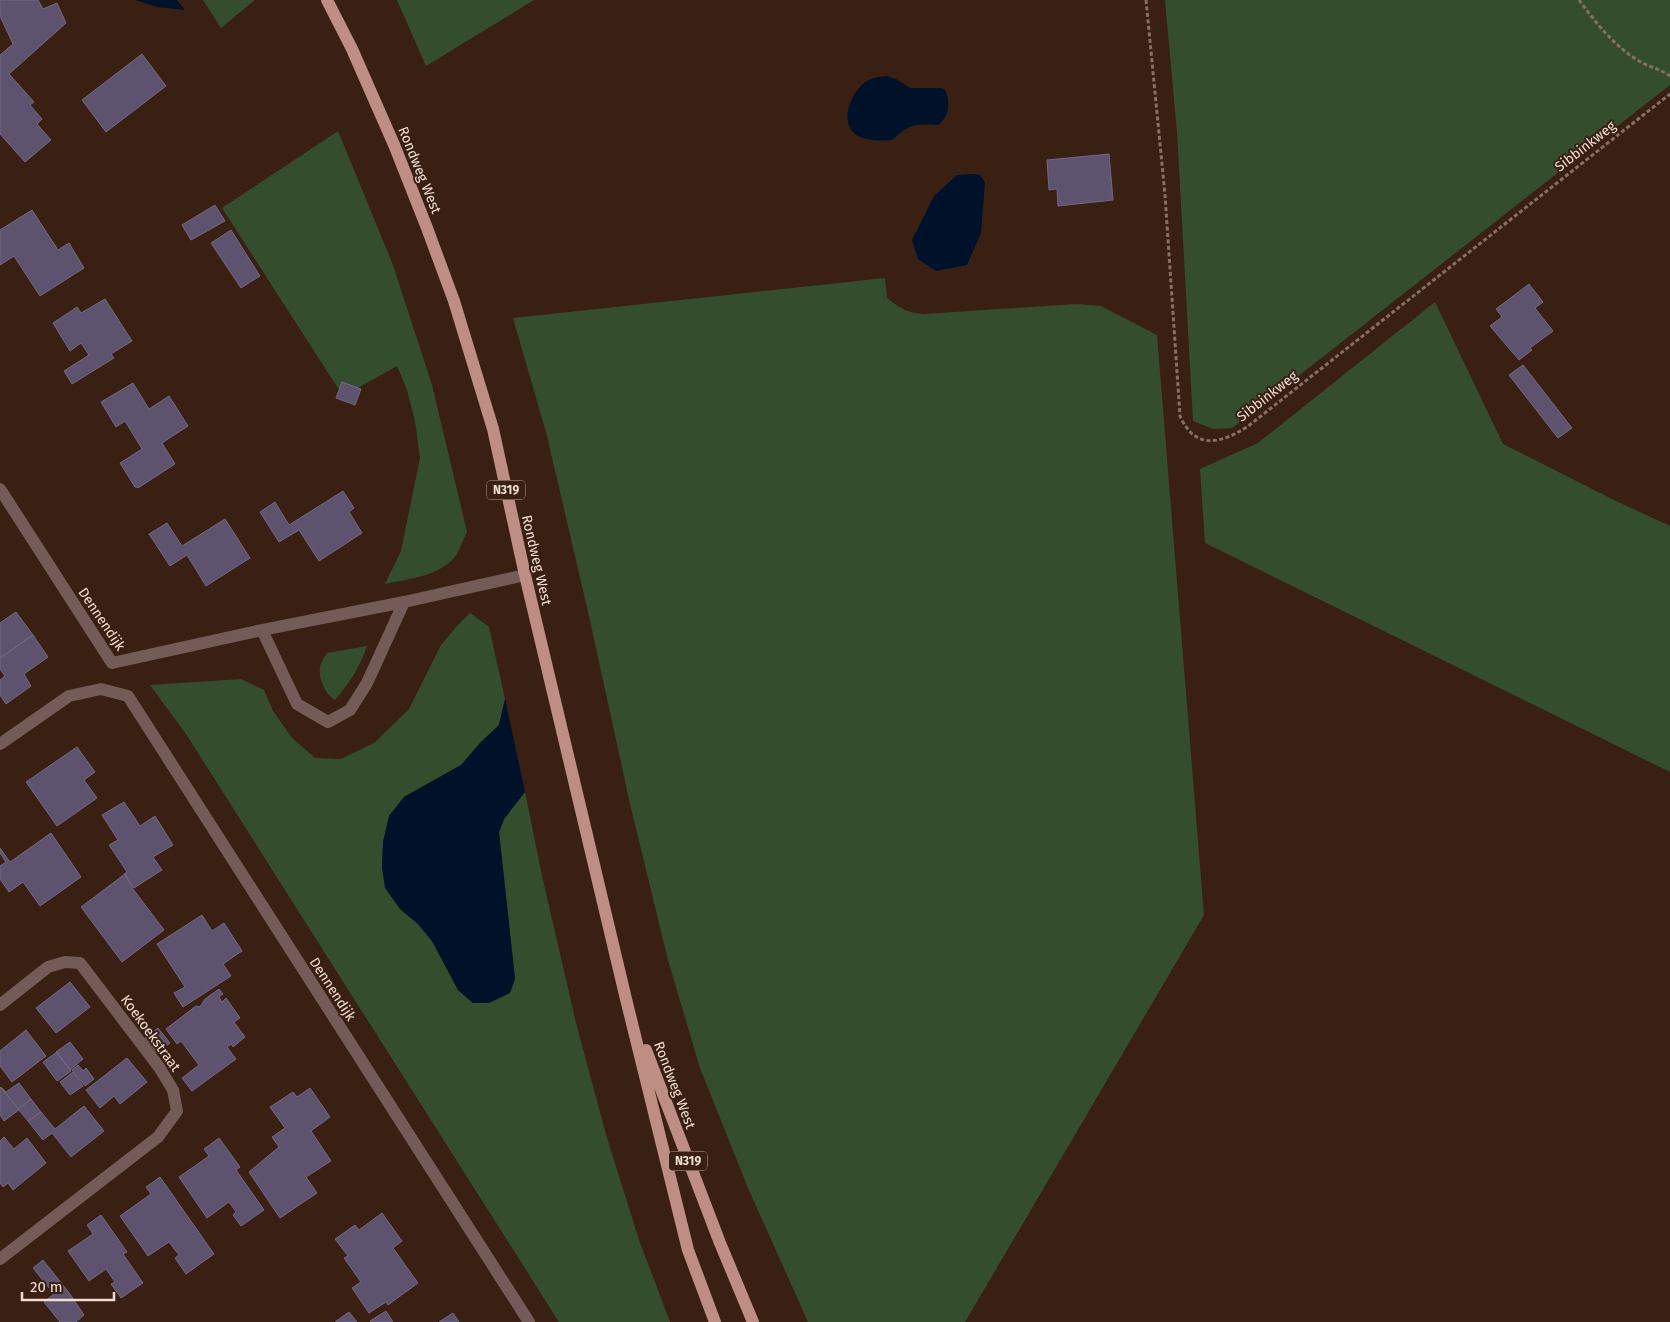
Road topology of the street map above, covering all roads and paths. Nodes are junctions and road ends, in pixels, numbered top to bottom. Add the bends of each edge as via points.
1 (327, 0) edge
2 (1146, 0) edge
3 (1579, 0) edge
4 (1670, 76) edge
5 (1670, 94) edge
6 (0, 489) edge
7 (525, 575) junction
8 (404, 602) junction
9 (262, 630) junction
10 (0, 744) edge
11 (626, 999) junction
12 (0, 1005) edge
13 (0, 1260) edge
14 (529, 1322) edge
15 (714, 1322) edge
16 (754, 1322) edge

1 - 7 main road, Rondweg West / N319 via 395,147 454,301 493,429
2 - 5 path, Sibbinkweg via 1165,195 1180,416 1194,437 1208,440 1233,436 1247,427
3 - 4 path via 1599,27 1625,51
6 - 9 street, Dennendijk via 112,663
7 - 8 street, Dennendijk
7 - 11 main road, Rondweg West / N319
8 - 9 street, Dennendijk
8 - 9 street via 367,683 350,710 328,722 297,704
10 - 14 street, Dennendijk via 69,696 101,689 128,696
11 - 15 main road, Rondweg West / N319 via 688,1250
11 - 16 main road, Rondweg West / N319 via 720,1243
12 - 13 street, Koekoekstraat via 48,967 65,962 80,963 159,1066 173,1090 177,1111 158,1137

